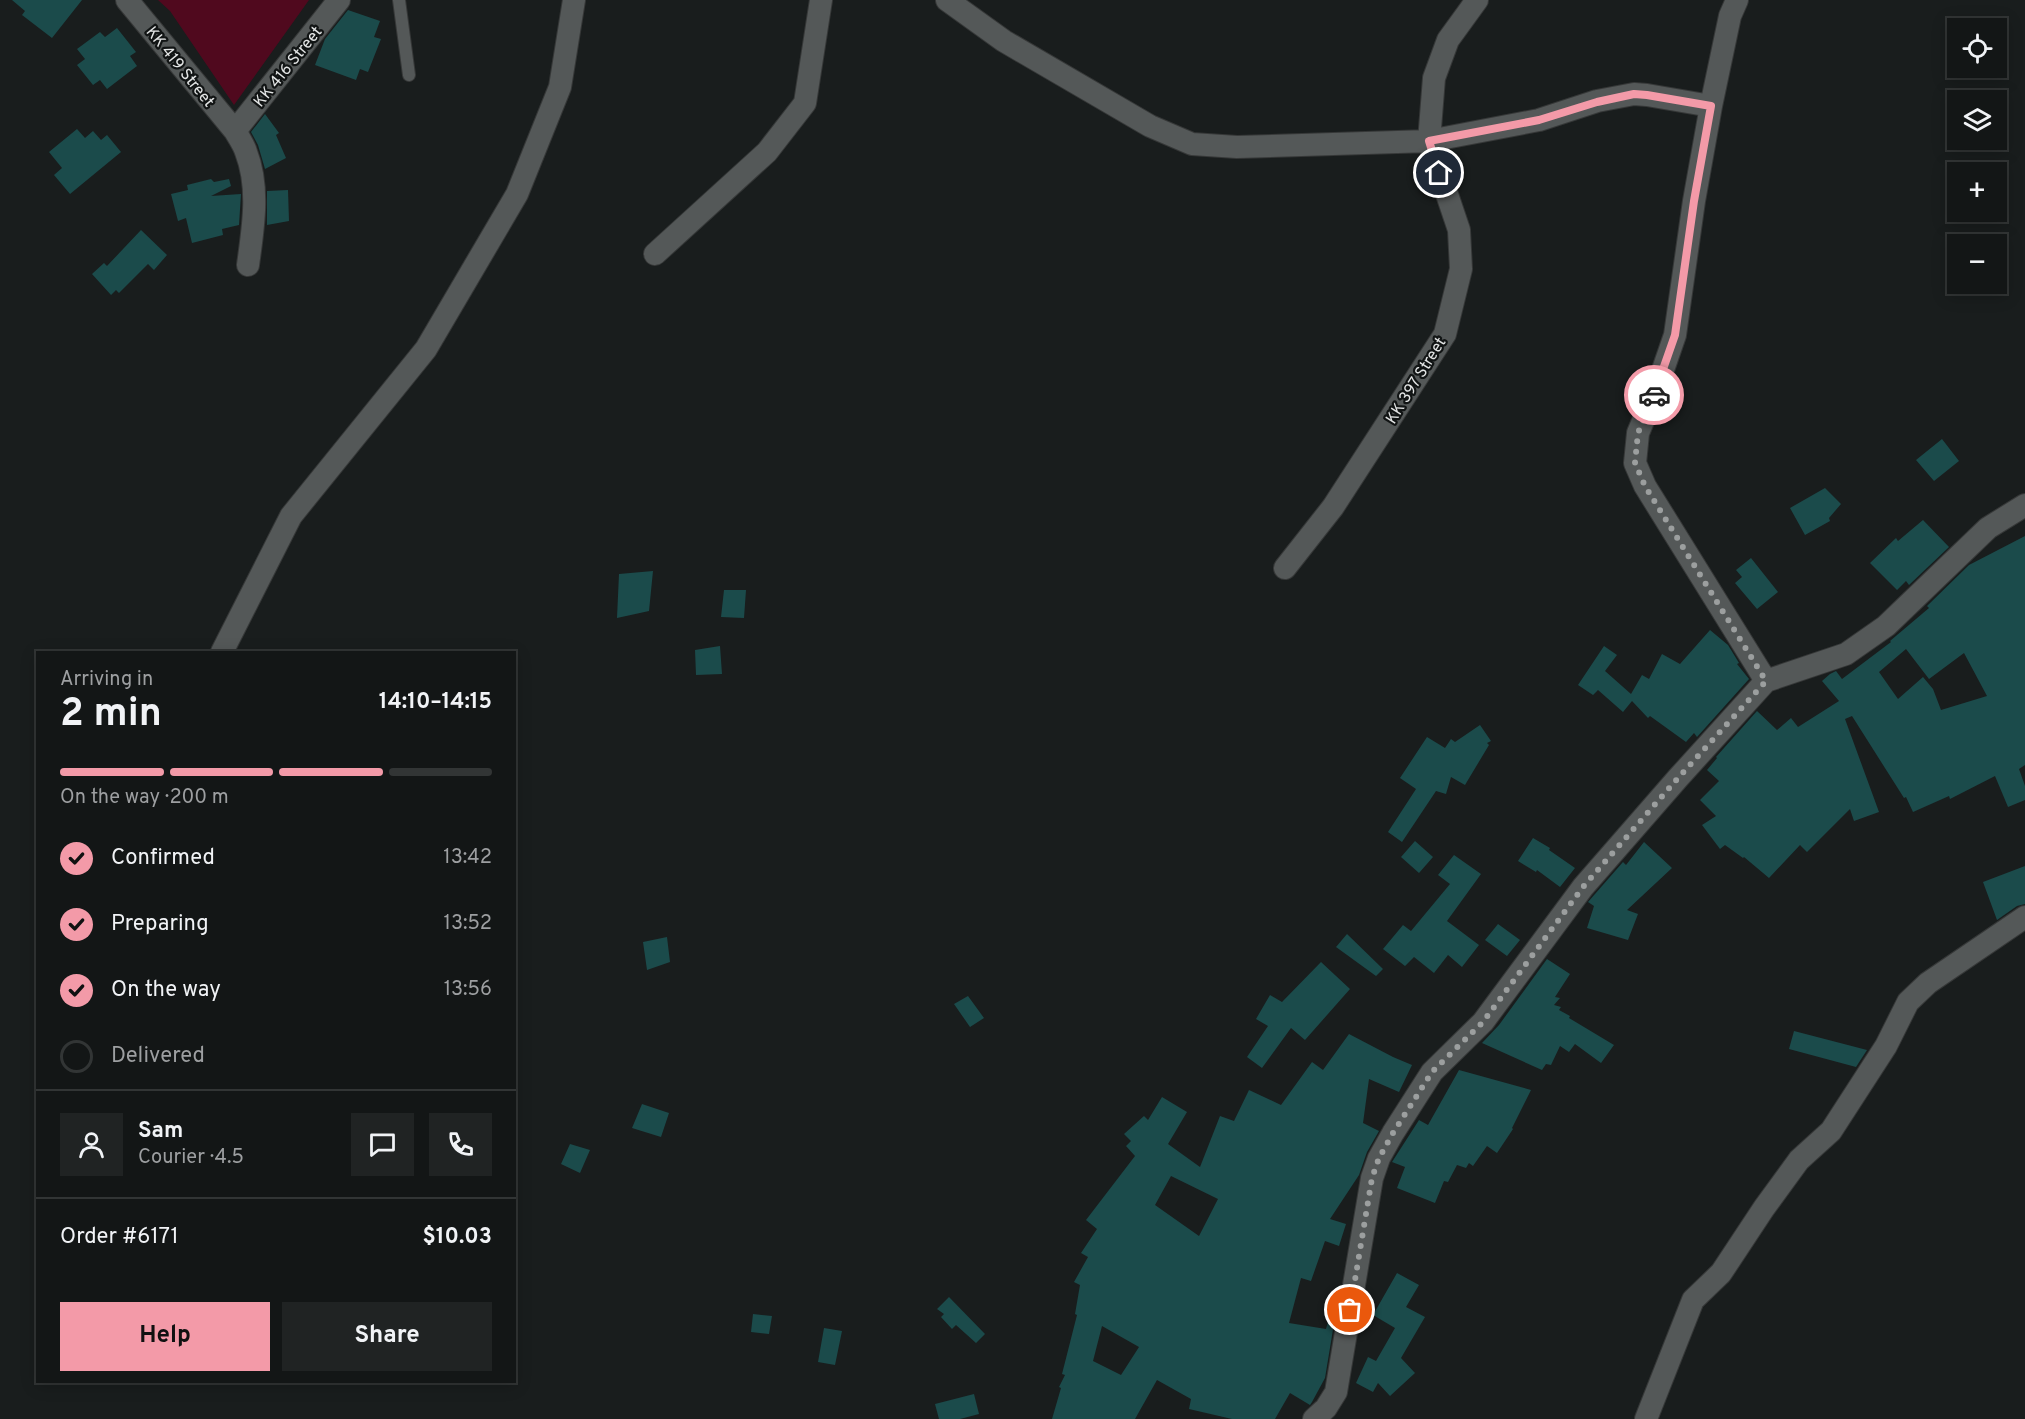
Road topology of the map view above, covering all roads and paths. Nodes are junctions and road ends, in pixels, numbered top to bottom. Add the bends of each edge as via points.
1 (127, 0) edge
2 (339, 0) edge
3 (399, 0) edge
4 (574, 0) edge
5 (821, 0) edge
6 (947, 0) edge
7 (1477, 0) edge
8 (1737, 0) edge
9 (409, 75) dead end
10 (1711, 106) junction
11 (235, 131) junction
12 (1429, 141) junction
13 (655, 254) dead end
14 (249, 265) dead end
15 (2025, 505) edge
16 (1285, 568) dead end
17 (223, 651) edge
18 (1766, 681) junction
19 (2025, 917) edge
20 (1314, 1419) edge
21 (1646, 1419) edge

1 - 11 street, KK 419 Street
2 - 11 street, KK 416 Street
3 - 9 lane
4 - 17 street via 560,87 517,194 426,349 291,516
5 - 13 street via 805,104 767,152
6 - 12 street via 1004,41 1150,126 1192,144 1237,147
7 - 12 street, KK 397 Street via 1448,40 1434,78
8 - 10 street
10 - 12 street via 1634,94 1539,120
10 - 18 street via 1675,335 1638,433 1635,463 1645,486
11 - 14 street, KK 419 Street via 252,170 255,208
12 - 16 street, KK 397 Street via 1459,230 1461,269 1445,334 1333,507
15 - 18 street via 1988,528 1886,626 1846,654
18 - 20 street via 1583,887 1483,1022 1432,1072 1393,1133 1372,1178 1336,1392
19 - 21 street via 1928,983 1908,1002 1886,1046 1831,1131 1799,1160 1721,1274 1693,1300

